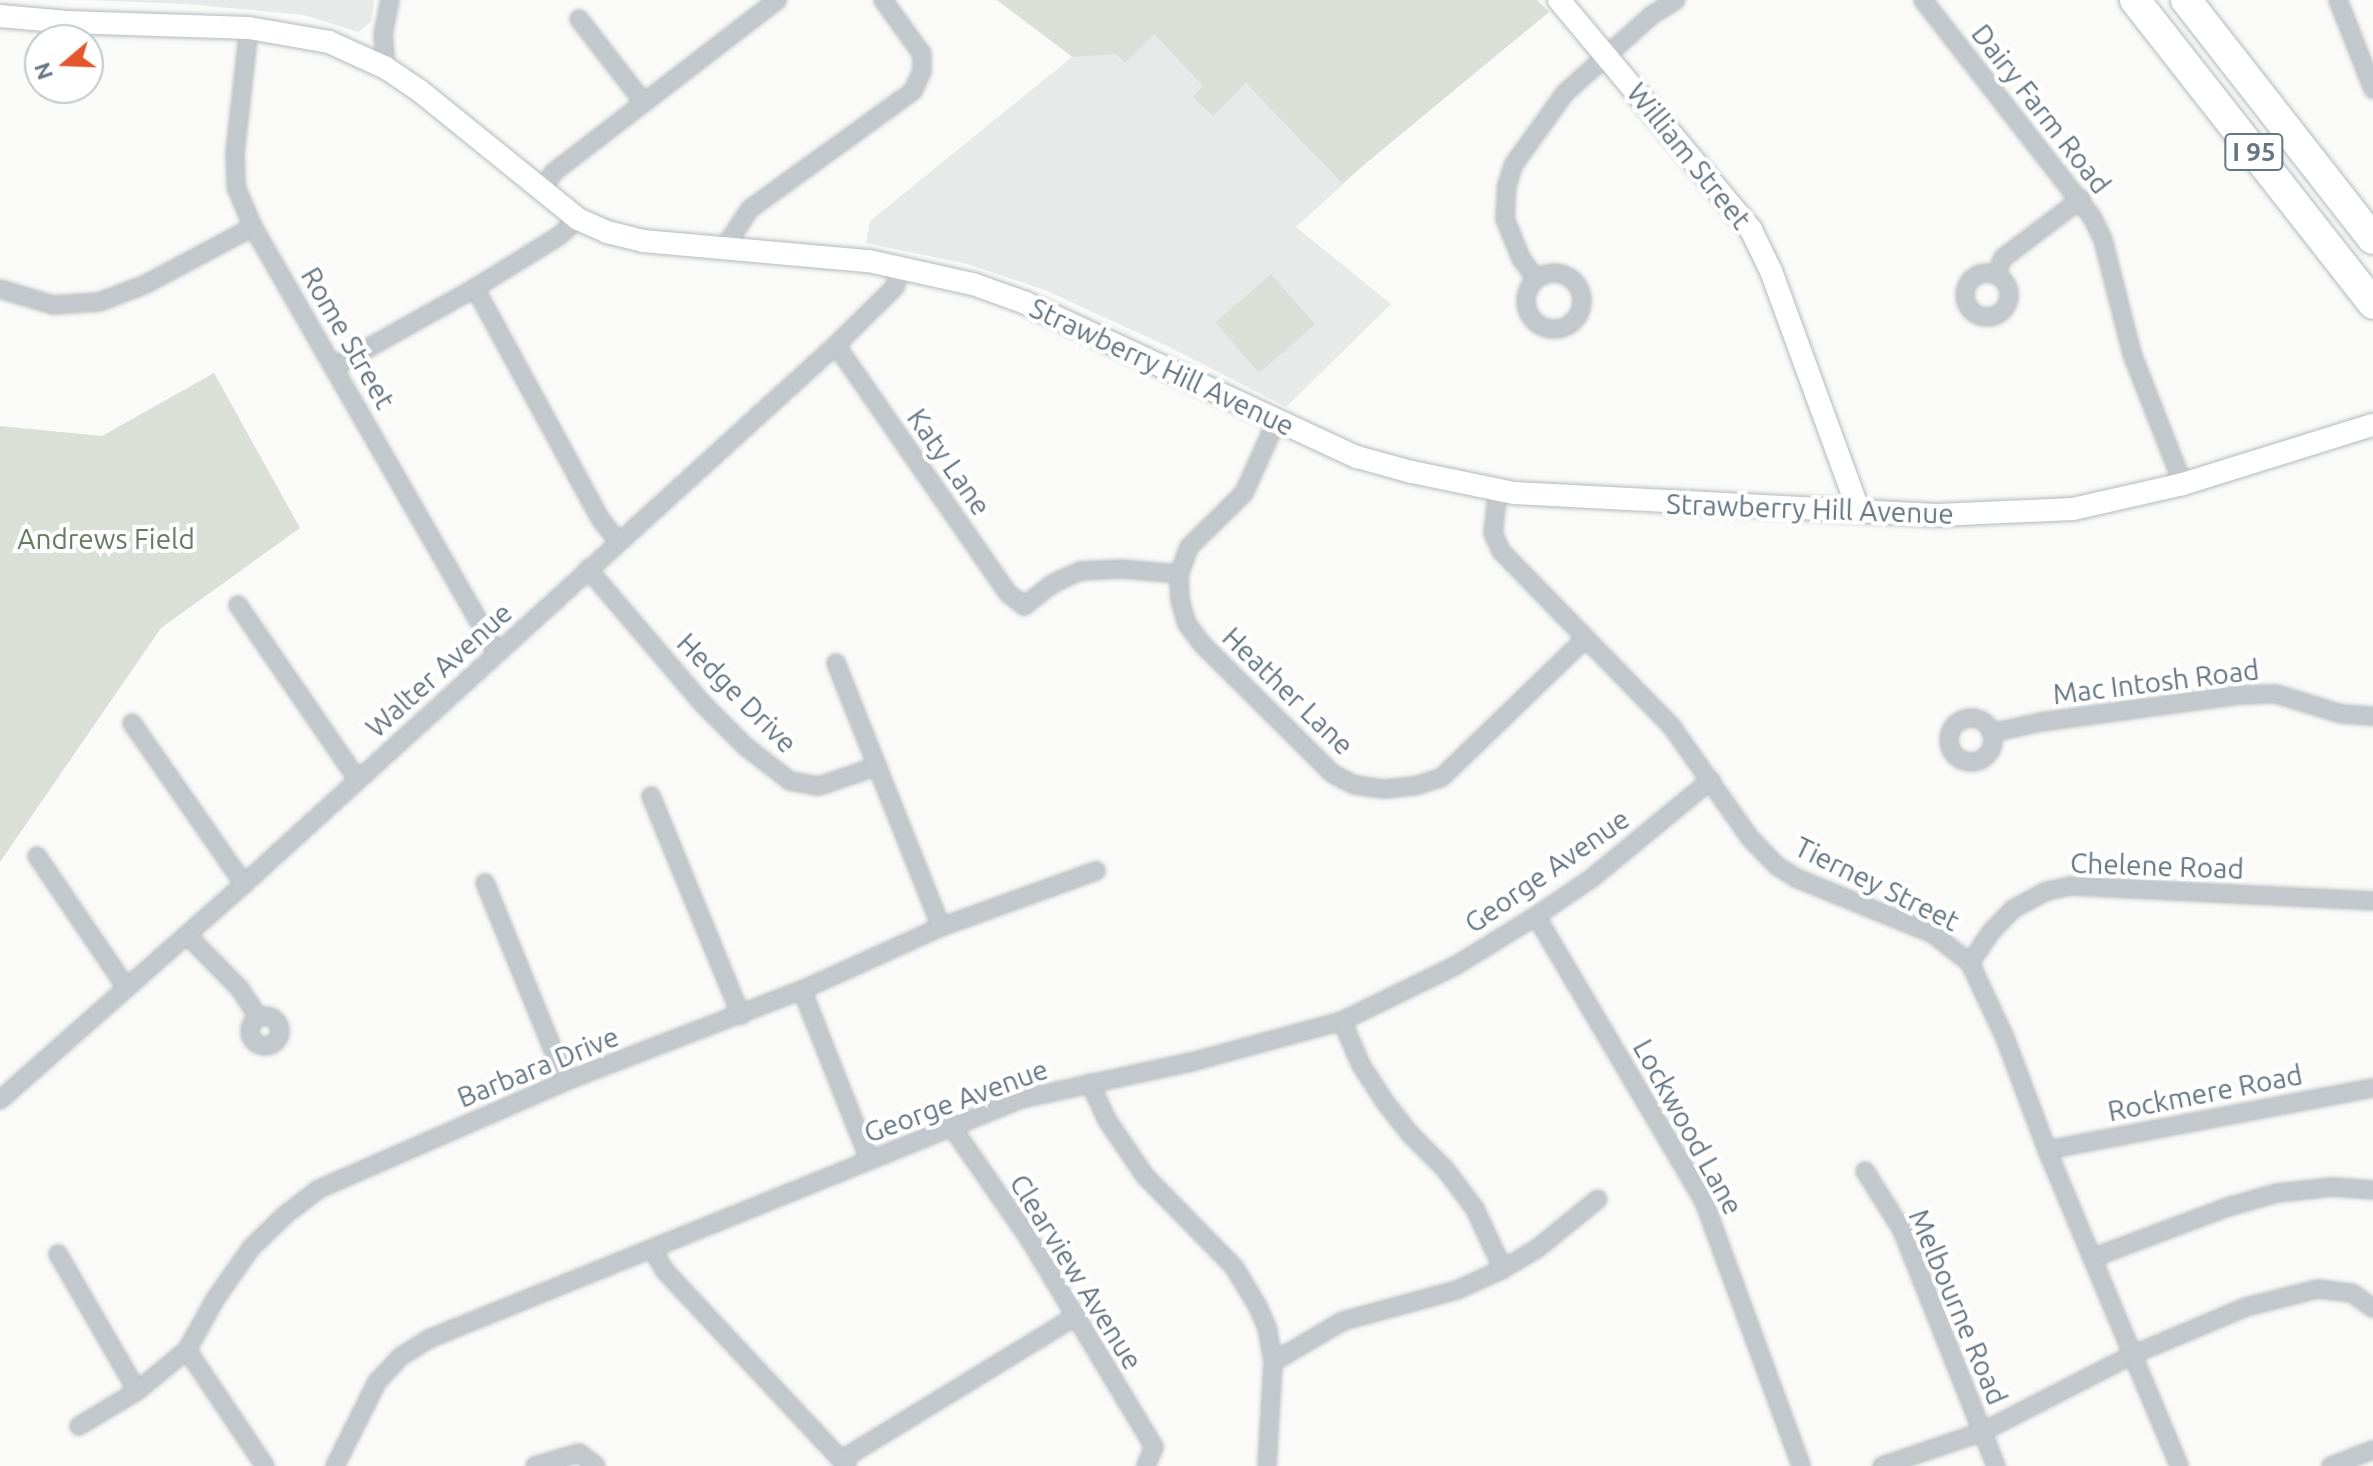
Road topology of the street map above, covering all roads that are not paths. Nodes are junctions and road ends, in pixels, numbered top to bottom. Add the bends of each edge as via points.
1 (390, 0) edge
2 (883, 0) edge
3 (1559, 0) edge
4 (1676, 0) edge
5 (1923, 0) edge
6 (2135, 0) edge
7 (2186, 0) edge
8 (2338, 0) edge
9 (769, 2) edge
10 (0, 16) edge
11 (579, 19) dead end
12 (249, 28) junction
13 (1607, 55) junction
14 (386, 68) junction
15 (2373, 89) edge
16 (644, 103) junction
17 (541, 191) junction
18 (2081, 199) junction
19 (578, 219) junction
20 (253, 227) junction
21 (2373, 239) edge
22 (724, 248) junction
23 (900, 269) junction
24 (1996, 275) dead end
25 (1536, 279) dead end
26 (475, 288) junction
27 (0, 289) edge
28 (2373, 304) edge
29 (836, 345) junction
30 (336, 366) junction
31 (1276, 422) junction
32 (2373, 425) edge
33 (2183, 484) junction
34 (1498, 490) junction
35 (1858, 509) junction
36 (618, 541) junction
37 (588, 569) junction
38 (1179, 574) junction
39 (238, 605) dead end
40 (1584, 640) junction
41 (497, 653) junction
42 (836, 663) dead end
43 (2373, 716) edge
44 (132, 723) dead end
45 (1991, 733) dead end
46 (878, 766) junction
47 (358, 780) junction
48 (1711, 780) junction
49 (651, 796) dead end
50 (37, 856) dead end
51 (1096, 871) dead end
52 (485, 883) dead end
53 (244, 884) junction
54 (2373, 901) edge
55 (1536, 916) junction
56 (941, 927) junction
57 (187, 935) junction
58 (1970, 963) junction
59 (126, 987) junction
60 (802, 990) junction
61 (741, 1015) junction
62 (258, 1017) dead end
63 (1342, 1021) junction
64 (566, 1081) junction
65 (1090, 1083) junction
66 (2373, 1088) edge
67 (2, 1093) edge
68 (951, 1126) junction
69 (2047, 1150) junction
70 (869, 1159) junction
71 (1865, 1171) dead end
72 (2373, 1190) edge
73 (1598, 1199) dead end
74 (653, 1251) junction
75 (58, 1254) dead end
76 (2092, 1258) junction
77 (1503, 1269) junction
78 (2373, 1308) edge
79 (1076, 1316) junction
80 (187, 1350) junction
81 (2132, 1355) junction
82 (1273, 1362) junction
83 (137, 1391) junction
84 (79, 1426) dead end
85 (1982, 1432) junction
86 (2373, 1450) edge
87 (844, 1463) edge
88 (340, 1464) edge
89 (265, 1466) edge
90 (535, 1466) edge
91 (596, 1466) edge
92 (1146, 1466) edge
93 (1267, 1466) edge
94 (1801, 1466) edge
95 (1882, 1466) edge
96 (1996, 1466) edge
97 (2179, 1466) edge
98 (2331, 1466) edge

1 - 14 street via 383,35
2 - 22 street via 922,54 922,71 913,91 750,209
3 - 13 main road, William Street
4 - 13 street
5 - 18 street, Dairy Farm Road
6 - 28 highway, I 95
7 - 21 highway, I 95
8 - 15 street
9 - 16 street
10 - 12 main road, Strawberry Hill Avenue
11 - 16 street
12 - 14 main road, Strawberry Hill Avenue via 329,42
12 - 20 street, Rome Street via 235,152 236,187
13 - 25 street via 1565,93 1514,164 1507,185 1505,219
13 - 35 main road, William Street via 1751,230
14 - 17 main road, Strawberry Hill Avenue
16 - 17 street via 554,172
17 - 19 main road, Strawberry Hill Avenue
18 - 24 street via 2003,258
18 - 33 street, Dairy Farm Road via 2103,240 2132,354
19 - 22 main road, Strawberry Hill Avenue via 643,241
19 - 26 street
20 - 27 street via 144,285 99,302 53,305
20 - 30 street, Rome Street
22 - 23 main road, Strawberry Hill Avenue via 869,261
23 - 29 street, Walter Avenue via 895,287
23 - 31 main road, Strawberry Hill Avenue via 973,284 1026,303
26 - 30 street
26 - 36 street via 601,520
29 - 36 street, Walter Avenue
29 - 38 street, Katy Lane via 1008,593 1024,606 1080,571
30 - 41 street, Rome Street
31 - 34 main road, Strawberry Hill Avenue via 1357,457
31 - 38 street via 1244,493 1198,535
32 - 33 main road, Strawberry Hill Avenue
33 - 35 main road, Strawberry Hill Avenue via 2073,509 1939,515
34 - 35 main road, Strawberry Hill Avenue
34 - 40 street, Tierney Street via 1493,533 1501,551
36 - 37 street, Walter Avenue
37 - 41 street, Walter Avenue
37 - 46 street, Hedge Drive via 702,703 790,781 819,786
38 - 40 street, Heather Lane via 1187,624 1202,644 1333,774 1355,785 1385,789 1442,777
39 - 47 street
40 - 48 street, Tierney Street via 1672,727
41 - 47 street, Walter Avenue
42 - 46 street
43 - 45 street, Mac Intosh Road via 2342,714 2276,694 2241,695
44 - 53 street
46 - 56 street
47 - 53 street, Walter Avenue
48 - 55 street, George Avenue via 1592,878
48 - 58 street, Tierney Street via 1750,838 1777,866 1933,934
49 - 61 street
50 - 59 street
51 - 56 street, Barbara Drive
52 - 64 street
53 - 57 street, Walter Avenue
54 - 58 street, Chelene Road via 2070,886 2013,909
55 - 63 street, George Avenue via 1455,966
55 - 94 street, Lockwood Lane via 1703,1199
56 - 60 street, Barbara Drive
57 - 59 street, Walter Avenue
57 - 62 street via 240,989
58 - 69 street, Tierney Street
59 - 67 street, Walter Avenue
60 - 61 street, Barbara Drive
60 - 70 street
61 - 64 street, Barbara Drive
63 - 65 street, George Avenue
63 - 77 street via 1385,1102 1475,1209
64 - 80 street, Barbara Drive via 319,1189 251,1248
65 - 68 street, George Avenue via 1021,1099
65 - 82 street via 1107,1120 1145,1176 1234,1267 1267,1327
66 - 69 street, Rockmere Road
68 - 70 street, George Avenue
68 - 79 street, Clearview Avenue
69 - 76 street, Tierney Street
70 - 74 street, George Avenue
71 - 85 street, Melbourne Road via 1902,1230
72 - 76 street via 2333,1187 2277,1193
73 - 77 street
74 - 87 street via 665,1271
74 - 88 street, George Avenue via 431,1338 400,1357 377,1382
75 - 83 street
76 - 81 street, Tierney Street
77 - 82 street via 1457,1290 1343,1321
78 - 81 street via 2352,1293 2318,1289 2285,1295
79 - 87 street
79 - 92 street, Clearview Avenue via 1154,1447
80 - 83 street, Barbara Drive
80 - 89 street
81 - 85 street
81 - 97 street, Tierney Street
82 - 93 street
83 - 84 street, Barbara Drive
85 - 95 street
85 - 96 street, Melbourne Road
86 - 98 street
90 - 91 street via 579,1453

